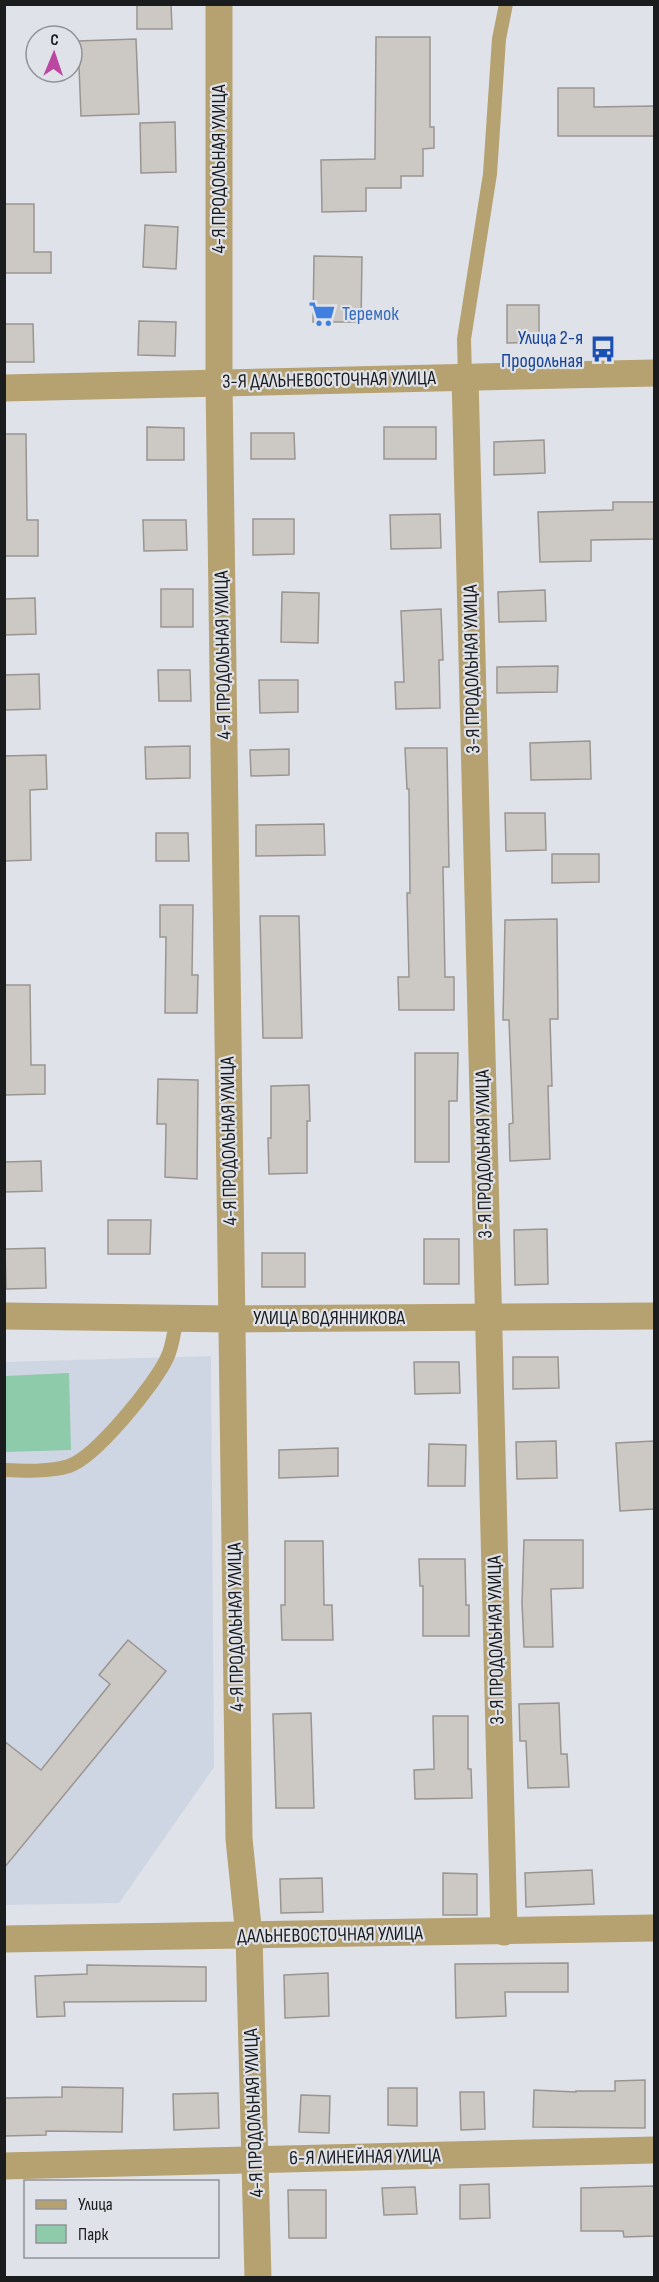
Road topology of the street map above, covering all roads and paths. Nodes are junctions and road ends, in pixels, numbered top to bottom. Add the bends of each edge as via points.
1 (219, 4) edge
2 (506, 4) edge
3 (654, 373) edge
4 (465, 377) junction
5 (219, 382) junction
6 (4, 388) edge
7 (4, 1316) edge
8 (654, 1316) edge
9 (177, 1317) junction
10 (488, 1317) junction
11 (231, 1319) junction
12 (4, 1470) edge
13 (654, 1928) edge
14 (504, 1932) junction
15 (249, 1936) junction
16 (4, 1939) edge
17 (654, 2150) edge
18 (255, 2160) junction
19 (4, 2166) edge
20 (258, 2277) edge

1 - 5 street, 4-Я ПРОДОЛЬНАЯ УЛИЦА
2 - 4 lane via 499,39 490,174 464,339
3 - 4 street, 3-Я ДАЛЬНЕВОСТОЧНАЯ УЛИЦА
4 - 5 street, 3-Я ДАЛЬНЕВОСТОЧНАЯ УЛИЦА
4 - 10 street, 3-Я ПРОДОЛЬНАЯ УЛИЦА
5 - 6 street, 3-Я ДАЛЬНЕВОСТОЧНАЯ УЛИЦА
5 - 11 street, 4-Я ПРОДОЛЬНАЯ УЛИЦА
7 - 9 street, УЛИЦА ВОДЯННИКОВА
8 - 10 street, УЛИЦА ВОДЯННИКОВА
9 - 11 street, УЛИЦА ВОДЯННИКОВА
9 - 12 lane via 168,1357 135,1404 96,1447 70,1466
10 - 11 street, УЛИЦА ВОДЯННИКОВА
10 - 14 street, 3-Я ПРОДОЛЬНАЯ УЛИЦА
11 - 15 street, 4-Я ПРОДОЛЬНАЯ УЛИЦА via 239,1839
13 - 14 street, ДАЛЬНЕВОСТОЧНАЯ УЛИЦА
14 - 15 street, ДАЛЬНЕВОСТОЧНАЯ УЛИЦА
15 - 16 street, ДАЛЬНЕВОСТОЧНАЯ УЛИЦА
15 - 18 street, 4-Я ПРОДОЛЬНАЯ УЛИЦА
17 - 18 street, 6-Я ЛИНЕЙНАЯ УЛИЦА
18 - 19 street, 6-Я ЛИНЕЙНАЯ УЛИЦА
18 - 20 street, 4-Я ПРОДОЛЬНАЯ УЛИЦА

